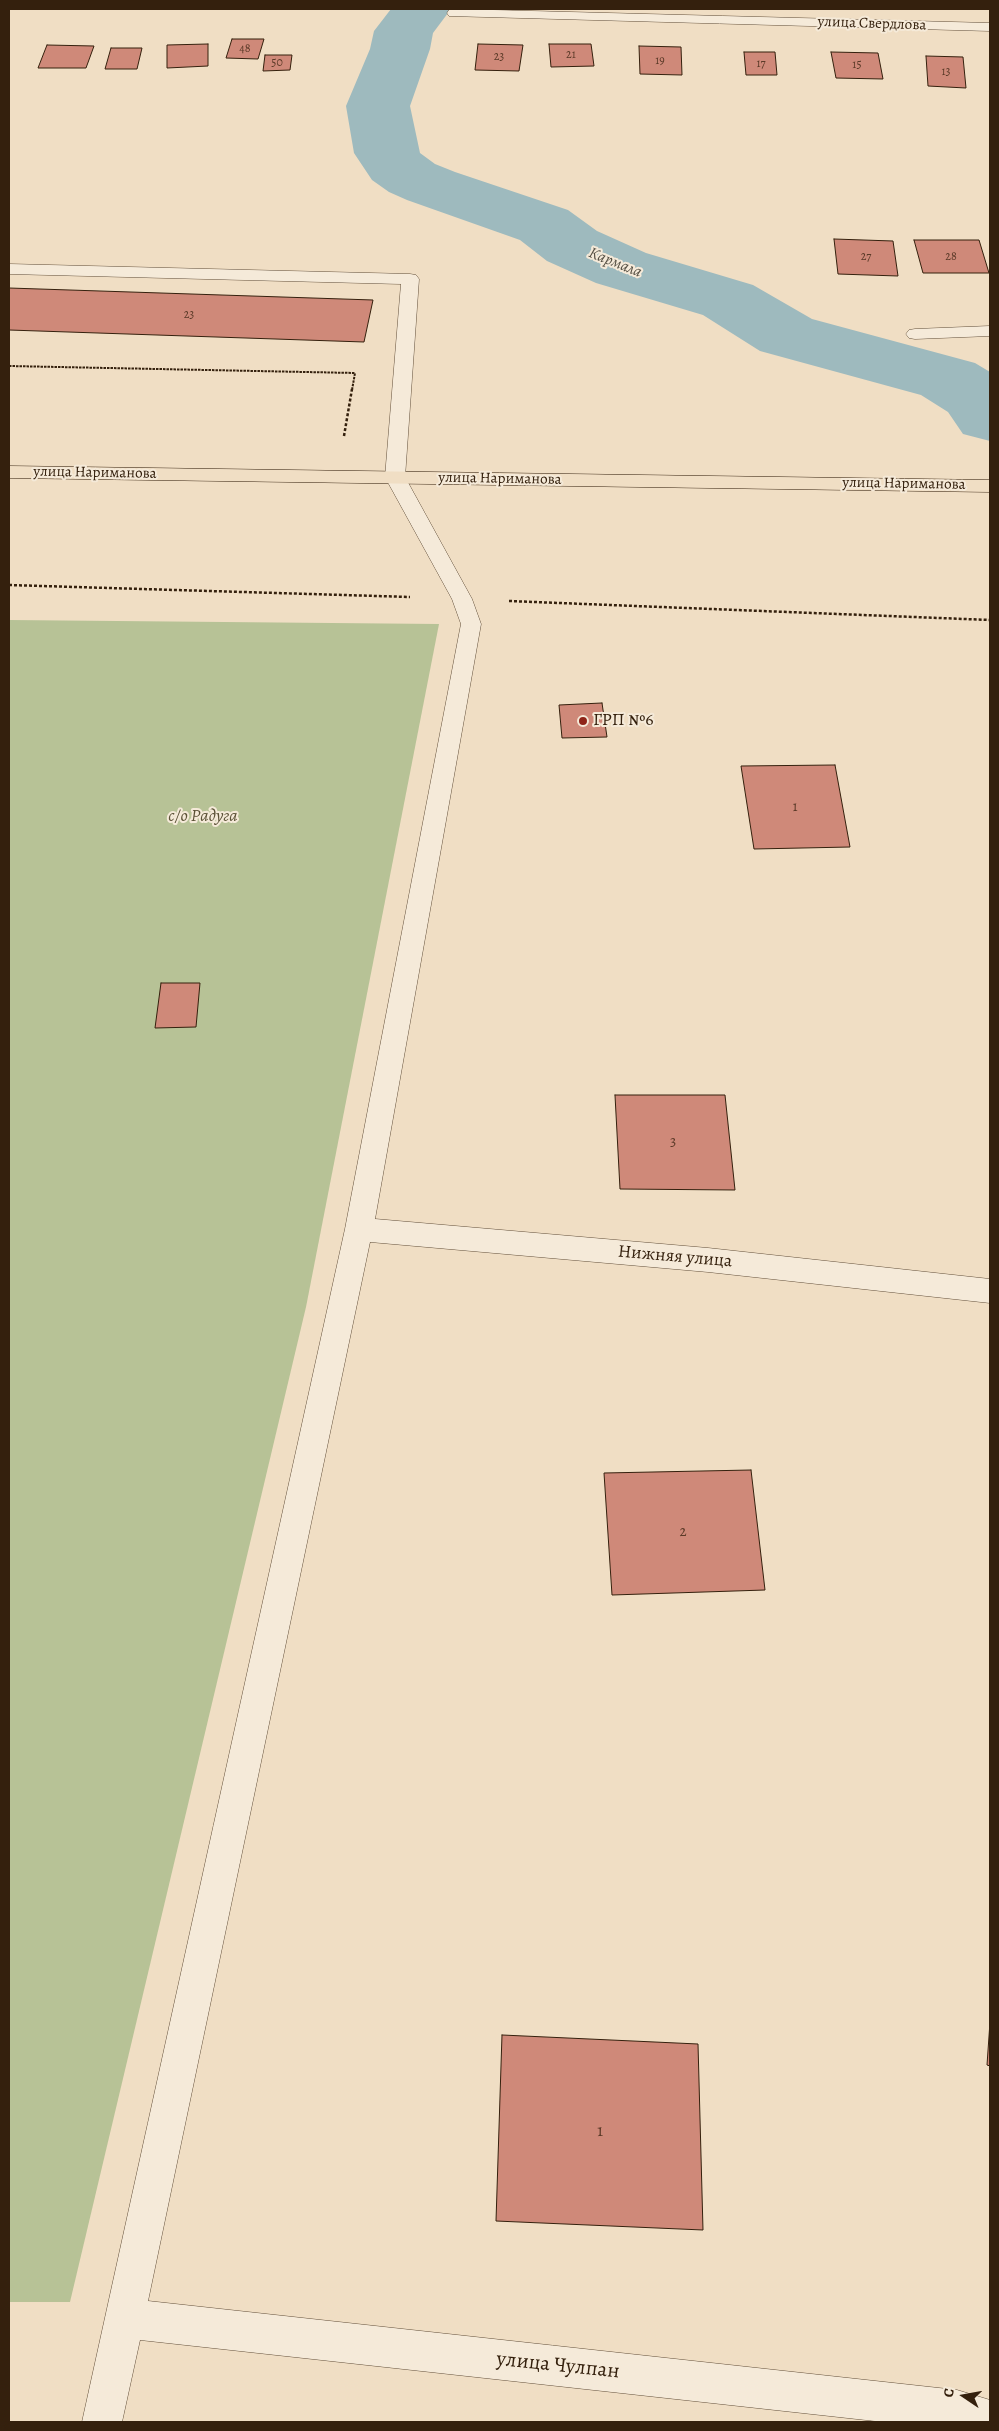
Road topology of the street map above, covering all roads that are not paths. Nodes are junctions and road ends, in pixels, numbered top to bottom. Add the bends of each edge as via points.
1 (454, 12) dead end
2 (990, 27) edge
3 (9, 269) edge
4 (990, 331) edge
5 (915, 334) dead end
6 (9, 472) edge
7 (395, 477) junction
8 (990, 486) edge
9 (359, 1229) junction
10 (990, 1291) edge
11 (124, 2318) junction
12 (990, 2420) edge
13 (102, 2422) edge

1 - 2 street, улица Свердлова
3 - 7 street via 410,279
4 - 5 street
6 - 7 main road, улица Нариманова
7 - 8 main road, улица Нариманова
7 - 9 street via 462,600 471,624
9 - 10 street, Нижняя улица via 708,1260
9 - 11 street
11 - 12 street, улица Чулпан via 957,2410
11 - 13 street

